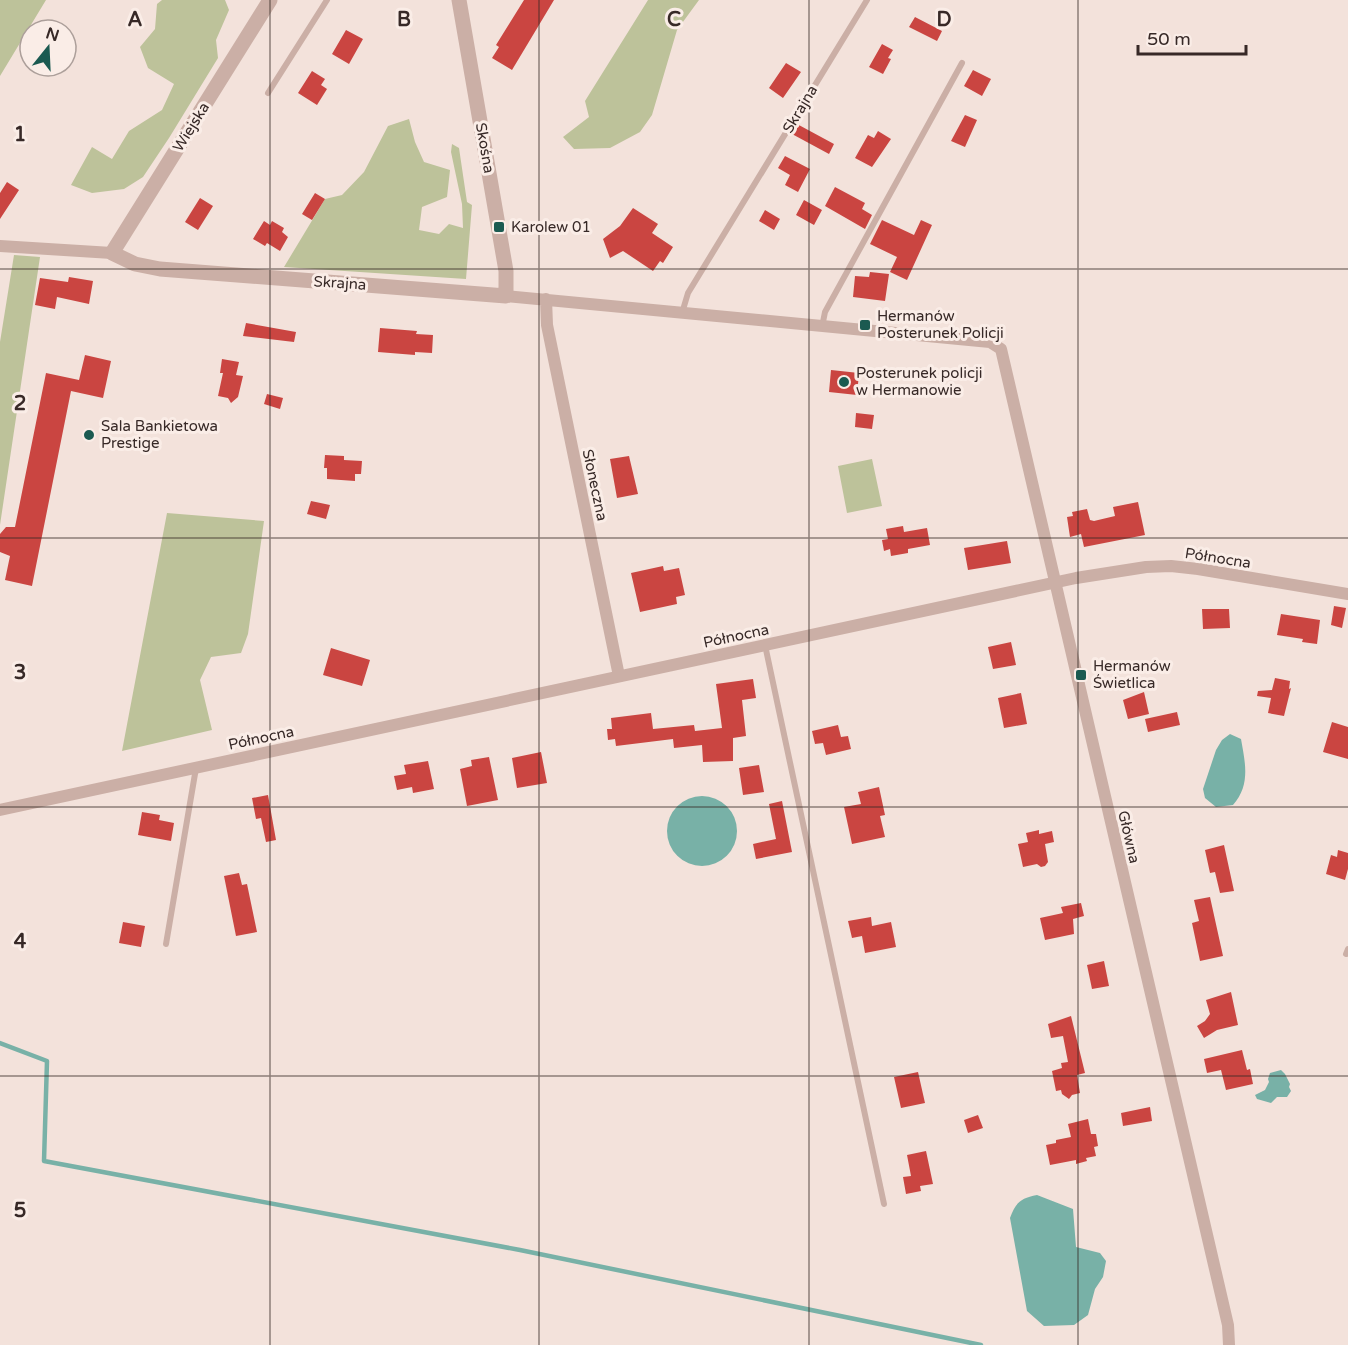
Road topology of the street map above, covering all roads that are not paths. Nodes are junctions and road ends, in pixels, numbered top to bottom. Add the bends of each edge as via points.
1 (270, 0) edge
2 (327, 0) edge
3 (459, 0) edge
4 (867, 0) edge
5 (962, 63) dead end
6 (268, 93) dead end
7 (0, 246) edge
8 (112, 253) junction
9 (506, 296) junction
10 (546, 299) junction
11 (682, 313) junction
12 (822, 327) junction
13 (990, 342) joint
14 (1054, 583) junction
15 (1348, 594) edge
16 (765, 645) junction
17 (619, 676) junction
18 (197, 767) junction
19 (0, 810) edge
20 (166, 944) dead end
21 (884, 1204) dead end
22 (1229, 1345) edge

1 - 8 street, Wiejska
2 - 6 lane
3 - 9 street, Skośna via 506,271
4 - 11 lane, Skrajna via 688,293
5 - 12 lane via 825,312
7 - 8 street, Skrajna
8 - 9 street, Skrajna via 135,264 160,269
9 - 10 street, Skrajna
10 - 11 street, Skrajna
10 - 17 street, Słoneczna via 547,326
11 - 12 street, Skrajna
12 - 13 street, Skrajna
13 - 14 street, Główna via 1003,354
14 - 15 street, Północna via 1172,566
14 - 16 street, Północna
14 - 22 street, Główna via 1228,1325
16 - 17 street, Północna
16 - 21 lane
17 - 18 street, Północna
18 - 19 street, Północna
18 - 20 lane

